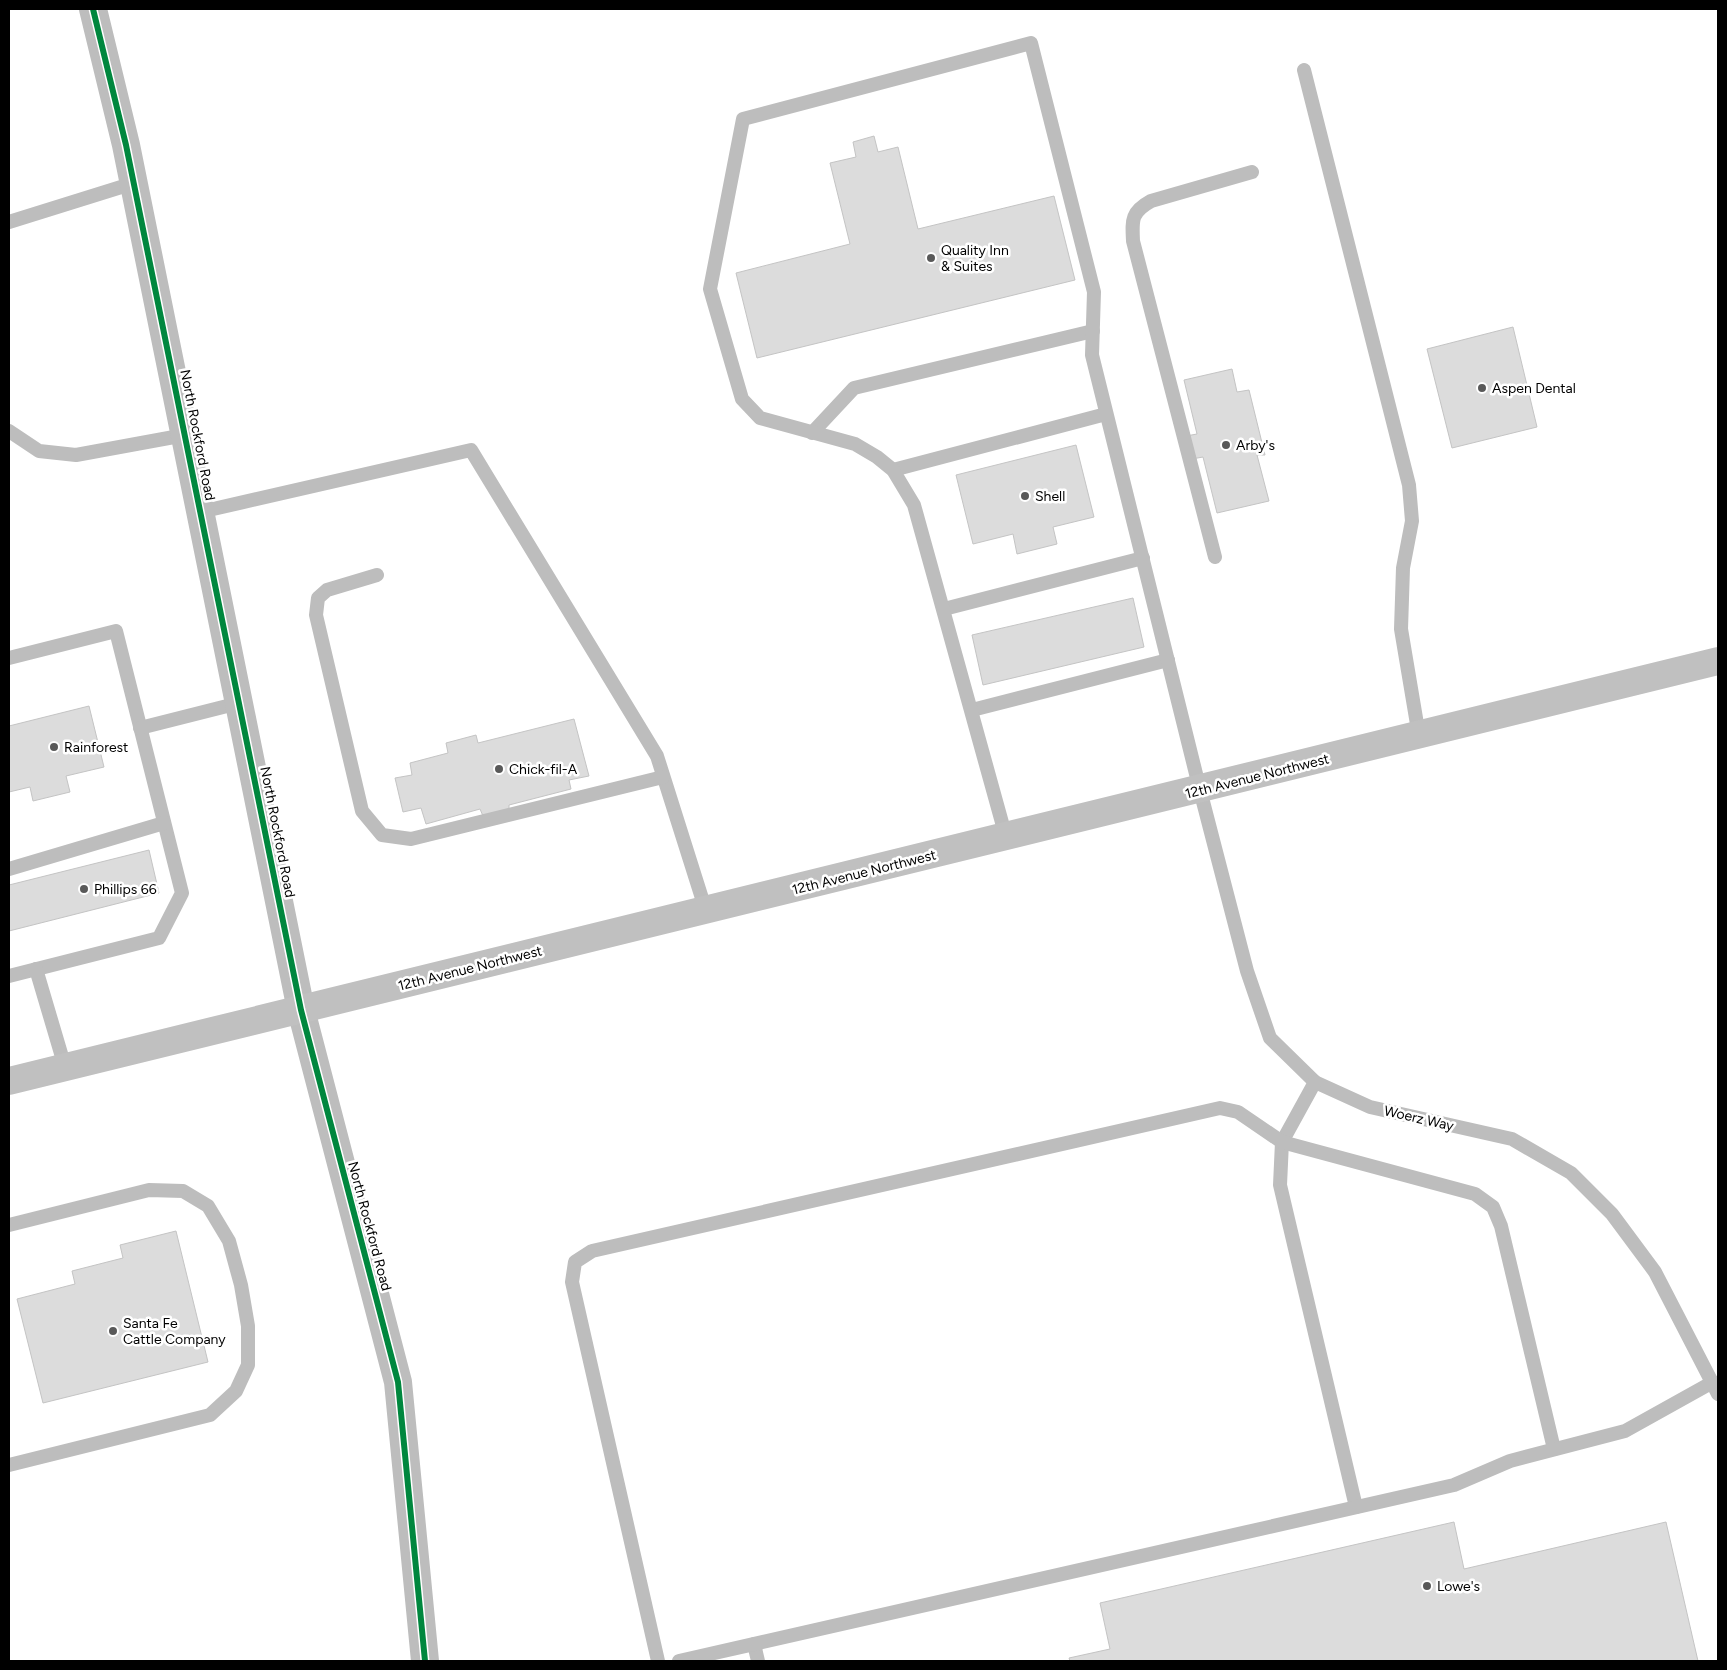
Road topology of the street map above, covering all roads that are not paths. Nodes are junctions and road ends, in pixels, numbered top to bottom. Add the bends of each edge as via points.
1 (93, 9) edge
2 (1304, 70) dead end
3 (1252, 172) dead end
4 (134, 183) junction
5 (9, 222) edge
6 (1093, 331) junction
7 (1106, 414) junction
8 (9, 431) edge
9 (812, 433) junction
10 (185, 434) junction
11 (893, 470) junction
12 (200, 512) junction
13 (1215, 557) dead end
14 (1142, 558) junction
15 (377, 575) dead end
16 (944, 609) junction
17 (9, 658) edge
18 (1168, 660) junction
19 (1718, 661) edge
20 (239, 703) junction
21 (972, 710) junction
22 (140, 728) junction
23 (1418, 736) junction
24 (663, 777) junction
25 (1200, 790) junction
26 (164, 824) junction
27 (1006, 838) junction
28 (9, 868) edge
29 (706, 911) junction
30 (36, 969) junction
31 (9, 976) edge
32 (301, 1010) junction
33 (65, 1067) junction
34 (9, 1080) edge
35 (1315, 1082) junction
36 (1282, 1142) junction
37 (9, 1225) edge
38 (1716, 1388) edge
39 (1554, 1449) junction
40 (9, 1465) edge
41 (1356, 1507) junction
42 (754, 1644) junction
43 (424, 1661) edge
44 (658, 1661) edge
45 (679, 1661) edge
46 (758, 1661) edge

1 - 4 street, North Rockford Road
2 - 23 lane via 1409,485 1412,521 1403,568 1401,629
3 - 13 lane via 1151,201 1138,209 1132,222 1133,241
4 - 5 lane
4 - 10 street, North Rockford Road
6 - 7 lane, Woerz Way via 1092,355
6 - 9 lane via 854,388
6 - 9 lane, Woerz Way via 1094,292 1031,43 743,119 710,289 742,400 760,418
7 - 11 lane
7 - 14 lane, Woerz Way
8 - 10 lane via 39,450 76,455
9 - 11 lane via 855,444
10 - 12 street, North Rockford Road
11 - 16 lane via 914,505
12 - 20 street, North Rockford Road
12 - 24 lane via 470,450 657,756
14 - 16 lane
14 - 18 lane, Woerz Way
15 - 24 lane via 327,590 318,598 316,615 362,811 382,834 412,839
16 - 21 lane
17 - 22 lane via 116,631
18 - 21 lane
18 - 25 lane, Woerz Way
19 - 23 main road, 12th Avenue Northwest
20 - 22 lane
20 - 32 street, North Rockford Road
21 - 27 lane
22 - 26 lane
23 - 25 main road, 12th Avenue Northwest
24 - 29 lane
25 - 27 main road, 12th Avenue Northwest
25 - 35 lane, Woerz Way via 1247,971 1270,1038
26 - 28 lane
26 - 30 lane via 182,893 159,938
27 - 29 main road, 12th Avenue Northwest
29 - 32 main road, 12th Avenue Northwest
30 - 31 lane
30 - 33 lane
32 - 33 main road, 12th Avenue Northwest
32 - 43 street, North Rockford Road via 398,1382
33 - 34 main road, 12th Avenue Northwest
35 - 36 lane
35 - 38 lane, Woerz Way via 1370,1107 1512,1139 1571,1173 1612,1214 1655,1272
36 - 39 lane via 1475,1194 1493,1207 1501,1226
36 - 41 lane via 1280,1184
36 - 44 lane via 1238,1112 1220,1108 592,1251 575,1262 572,1282
37 - 40 lane via 148,1190 183,1191 208,1206 229,1241 248,1326 248,1365 236,1391 210,1415
38 - 39 lane via 1625,1431
39 - 41 lane via 1510,1461 1454,1485
41 - 42 lane
42 - 45 lane
42 - 46 lane

